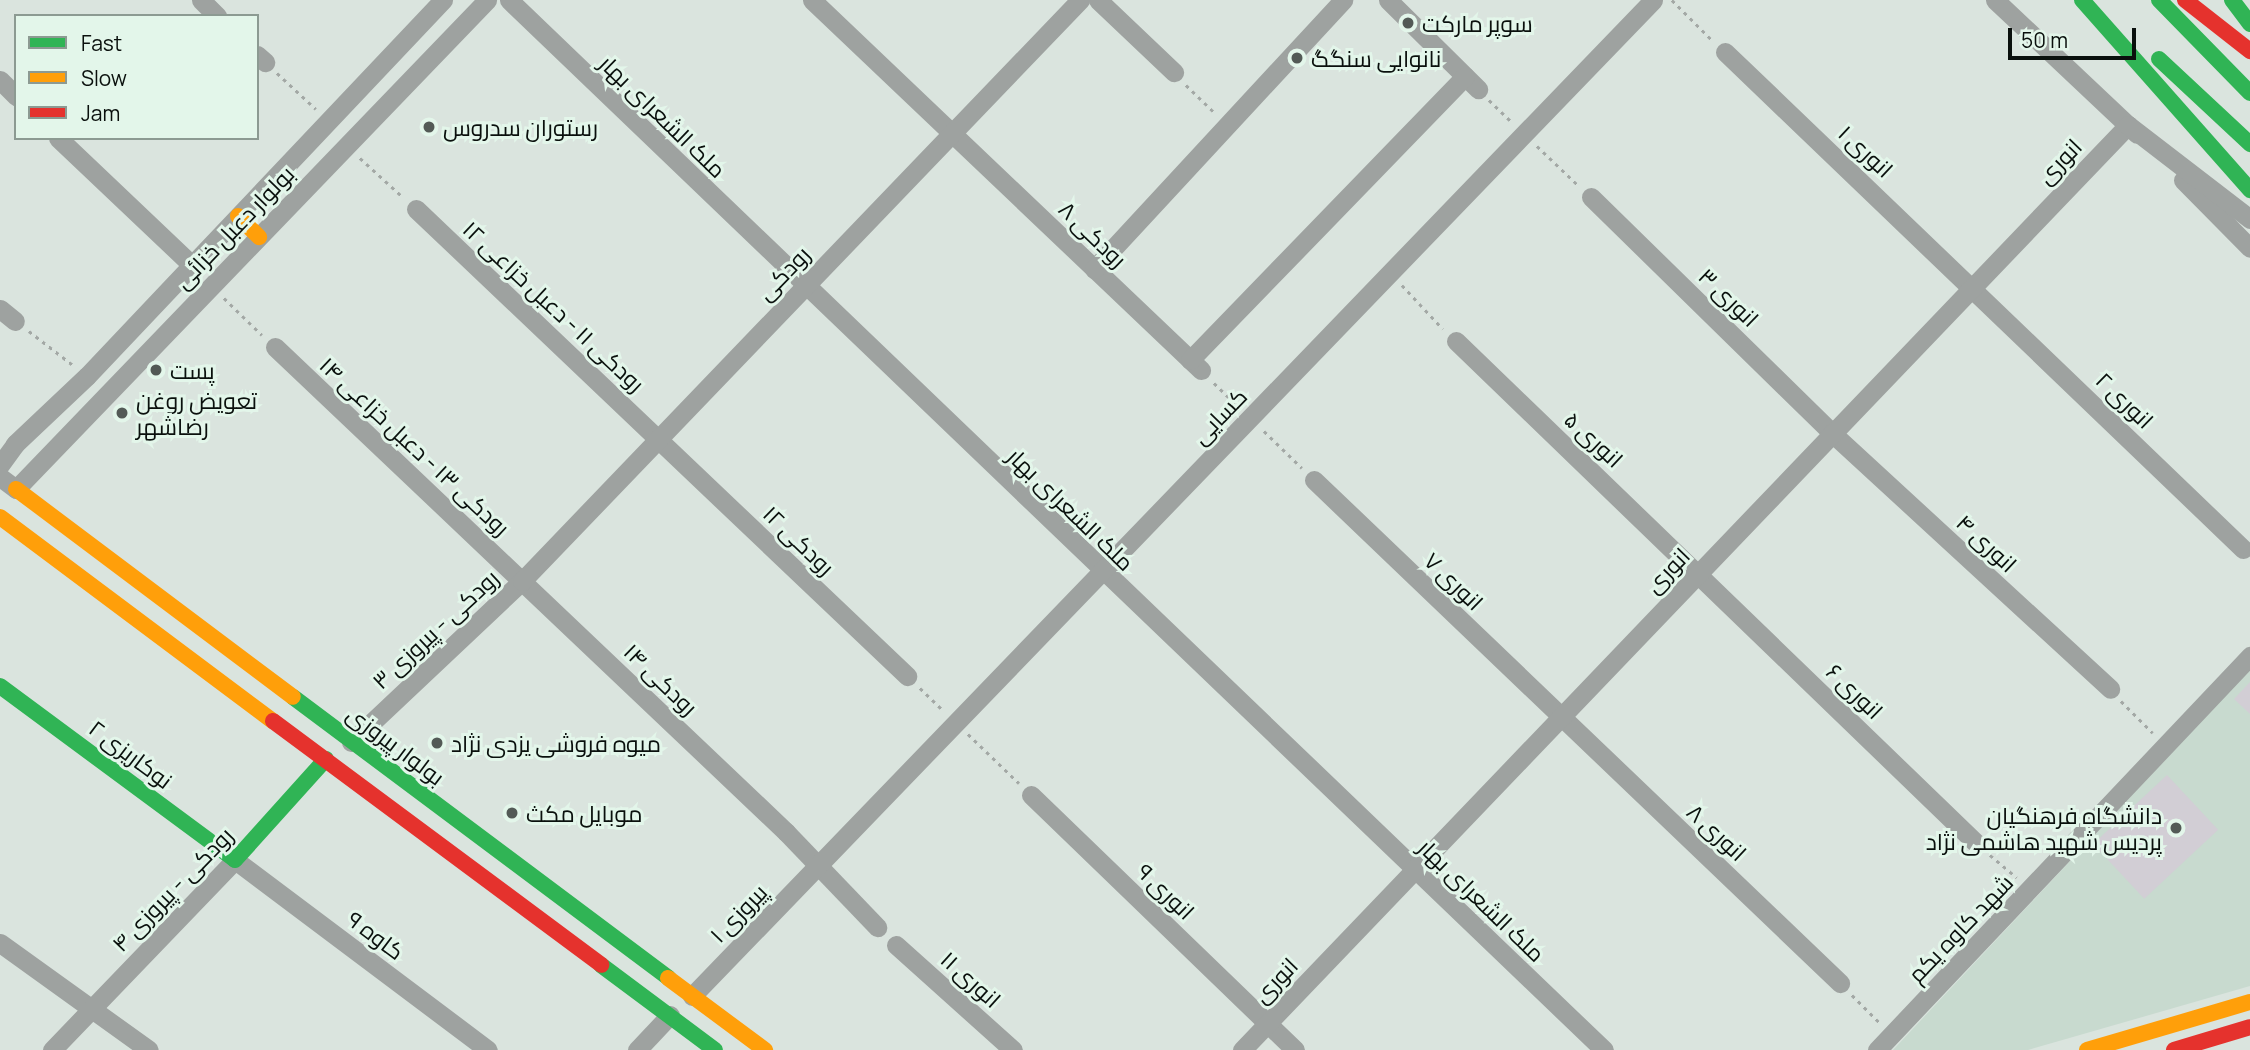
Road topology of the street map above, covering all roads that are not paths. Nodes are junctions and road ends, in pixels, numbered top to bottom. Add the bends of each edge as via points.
1 (201, 0) edge
2 (443, 0) edge
3 (488, 0) edge
4 (509, 0) edge
5 (812, 0) edge
6 (1080, 0) edge
7 (1098, 0) edge
8 (1343, 0) edge
9 (1388, 0) edge
10 (1653, 0) edge
11 (1995, 0) edge
12 (2082, 0) edge
13 (2088, 0) edge
14 (2159, 0) edge
15 (2185, 0) edge
16 (2232, 0) edge
17 (215, 14) edge
18 (2250, 24) edge
19 (2250, 51) edge
20 (1725, 52) road end
21 (1174, 72) road end
22 (0, 80) edge
23 (2250, 93) edge
24 (14, 94) edge
25 (2128, 125) junction
26 (952, 133) junction
27 (60, 140) edge
28 (2250, 144) edge
29 (2250, 190) edge
30 (1591, 197) dead end
31 (416, 209) road end
32 (238, 216) junction
33 (2250, 219) edge
34 (259, 237) junction
35 (2250, 247) edge
36 (192, 265) junction
37 (1094, 269) junction
38 (1973, 286) junction
39 (804, 288) junction
40 (1455, 341) road end
41 (275, 348) road end
42 (1832, 433) junction
43 (658, 439) junction
44 (0, 465) edge
45 (0, 477) edge
46 (1314, 480) dead end
47 (8, 492) edge
48 (0, 517) edge
49 (2243, 549) dead end
50 (1102, 572) junction
51 (1699, 572) junction
52 (522, 581) junction
53 (2250, 656) edge
54 (907, 676) dead end
55 (0, 686) edge
56 (2109, 690) road end
57 (1560, 718) junction
58 (351, 742) junction
59 (326, 759) junction
60 (1031, 795) dead end
61 (1977, 844) road end
62 (234, 860) junction
63 (819, 865) junction
64 (1414, 870) junction
65 (877, 927) dead end
66 (0, 943) edge
67 (896, 945) dead end
68 (1840, 983) road end
69 (692, 996) junction
70 (2250, 1002) edge
71 (93, 1008) junction
72 (670, 1015) junction
73 (1268, 1023) junction
74 (2250, 1027) edge
75 (52, 1050) edge
76 (149, 1050) edge
77 (488, 1050) edge
78 (637, 1050) edge
79 (715, 1050) edge
80 (765, 1050) edge
81 (1013, 1050) edge
82 (1242, 1050) edge
83 (1295, 1050) edge
84 (1604, 1050) edge
85 (1877, 1050) edge
86 (2087, 1050) edge
87 (2174, 1050) edge

1 - 17 street
2 - 32 street, بولوار دعبل خزائی
3 - 34 street, بولوار دعبل خزائی
4 - 39 street, ملک الشعرای بهار
5 - 26 street, رودکی ۸
6 - 26 street, رودکی
7 - 21 street
8 - 37 street
9 - 37 street, رودکی ۸ via 1471,83 1195,365
10 - 50 street, کسایی
11 - 25 street
12 - 29 main road
13 - 28 main road via 2214,106
14 - 23 main road
15 - 19 main road
16 - 18 main road
20 - 38 street, انوری ۱
22 - 24 street
25 - 33 street
25 - 35 street
25 - 38 street, انوری
26 - 37 street, رودکی ۸
26 - 39 street, رودکی
27 - 36 street
30 - 42 street, انوری ۳
31 - 43 street, رودکی ۱۱ - دعبل خزاعی ۱۲
32 - 34 main road
32 - 36 street, بولوار دعبل خزائی
34 - 47 street, بولوار دعبل خزائی
36 - 44 street, بولوار دعبل خزائی via 15,444
38 - 42 street, انوری
38 - 49 street, انوری ۲
39 - 43 street, رودکی
39 - 50 street, ملک الشعرای بهار
40 - 51 street, انوری ۵
41 - 52 street, رودکی ۱۳ - دعبل خزاعی ۱۴
42 - 51 street, انوری
42 - 56 street, انوری ۴
43 - 52 street, رودکی
43 - 54 street, رودکی ۱۲
45 - 47 street, بولوار پیروزی
46 - 57 street, انوری ۷
47 - 58 main road, بولوار پیروزی
48 - 59 main road
50 - 63 street, کسایی
50 - 64 street, ملک الشعرای بهار
51 - 57 street, انوری
51 - 61 street, انوری ۶
52 - 58 street, رودکی - پیروزی ۳
52 - 63 street, رودکی ۱۴
53 - 85 street, شهد کاوه یکم
55 - 62 main road, نوکاریزی ۲
57 - 64 street, انوری
57 - 68 street, انوری ۸
58 - 69 main road, بولوار پیروزی
59 - 62 main road, رودکی - پیروزی ۴
59 - 72 main road
60 - 73 street, انوری ۹
62 - 71 street, رودکی - پیروزی ۴
62 - 77 street, کاوه ۹
63 - 65 street, رودکی ۱۴
63 - 69 street, پیروزی ۱
64 - 73 street, انوری
64 - 84 street, ملک الشعرای بهار
66 - 71 street
67 - 81 street, انوری ۱۱
69 - 80 main road, بولوار پیروزی
70 - 86 main road
71 - 75 street, رودکی - پیروزی ۴
71 - 76 street
72 - 78 street
72 - 79 main road
73 - 82 street, انوری
73 - 83 street, انوری ۹
74 - 87 main road

